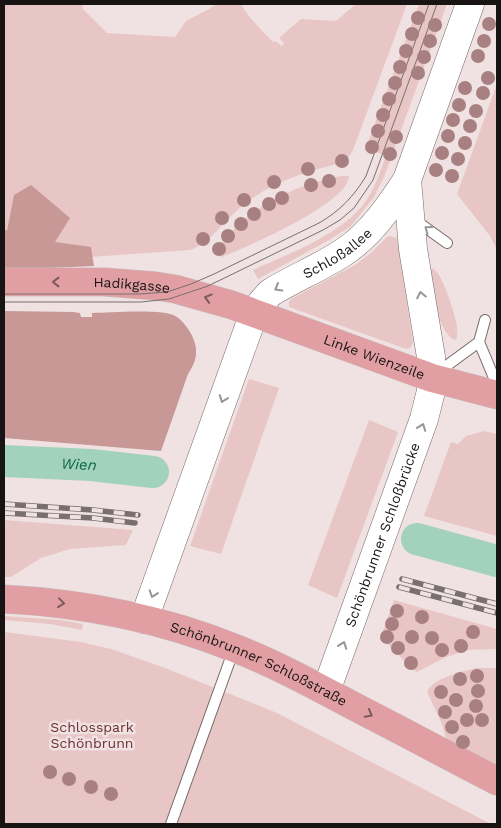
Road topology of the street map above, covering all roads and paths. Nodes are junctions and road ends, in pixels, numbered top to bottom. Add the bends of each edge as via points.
1 (470, 4) edge
2 (407, 180) junction
3 (409, 215) junction
4 (447, 242) dead end
5 (4, 282) edge
6 (254, 313) junction
7 (485, 320) dead end
8 (479, 342) junction
9 (440, 371) junction
10 (497, 385) edge
11 (497, 395) edge
12 (4, 599) edge
13 (144, 620) junction
14 (234, 648) junction
15 (326, 691) junction
16 (497, 781) edge
17 (171, 824) edge

1 - 2 main road, Schloßallee
2 - 3 main road, Schloßallee
2 -> 6 main road, Schloßallee via 376,223 356,242 270,293
4 -> 3 lane
9 -> 3 main road, Schloßallee via 428,336
6 -> 5 main road, Hadikgasse via 156,286 105,282
6 - 9 main road, Linke Wienzeile
6 -> 13 main road
7 - 8 lane
8 - 9 lane
8 - 10 lane
9 - 11 main road, Linke Wienzeile
15 -> 9 main road, Schönbrunner Schloßbrücke
12 -> 13 main road, Schönbrunner Schloßstraße via 65,604
13 - 14 main road, Schönbrunner Schloßstraße
14 - 15 main road, Schönbrunner Schloßstraße
14 - 17 lane
15 -> 16 main road, Schönbrunner Schloßstraße

